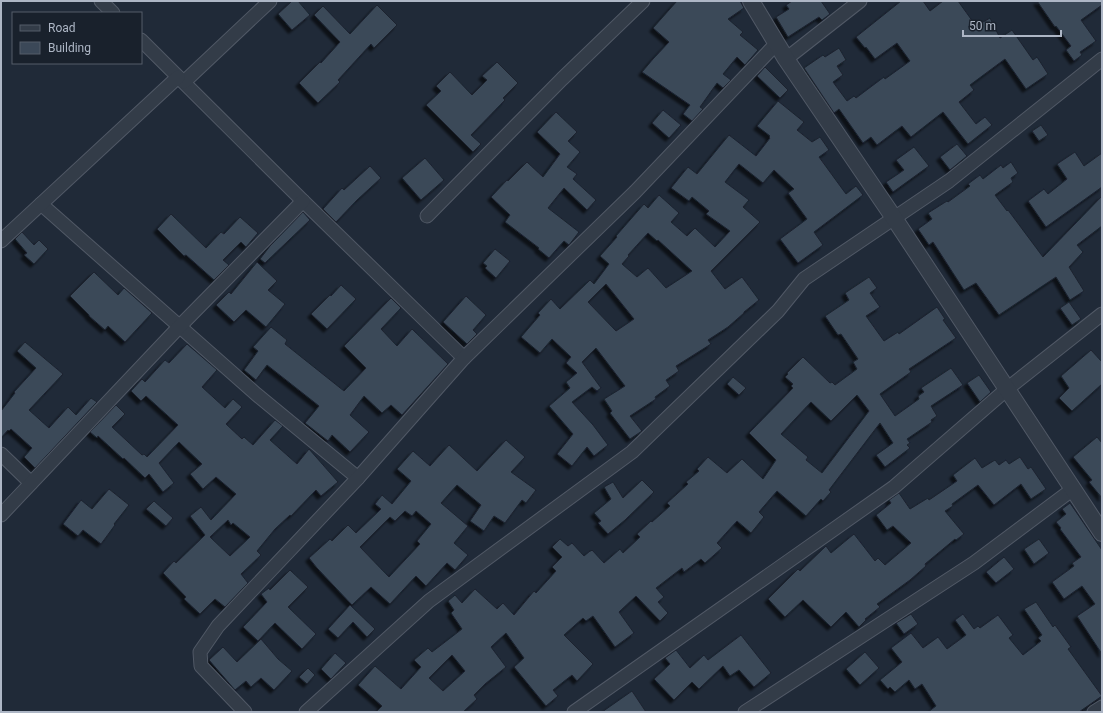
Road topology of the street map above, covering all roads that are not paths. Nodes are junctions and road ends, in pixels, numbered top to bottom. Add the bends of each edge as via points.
1 (101, 1) edge
2 (270, 1) edge
3 (643, 1) edge
4 (751, 1) edge
5 (860, 1) edge
6 (113, 12) edge
7 (142, 41) edge
8 (776, 44) junction
9 (786, 59) junction
10 (1102, 59) edge
11 (181, 79) junction
12 (303, 201) junction
13 (41, 204) junction
14 (427, 216) dead end
15 (894, 218) junction
16 (1, 241) edge
17 (1102, 314) edge
18 (179, 327) junction
19 (464, 358) junction
20 (1007, 389) junction
21 (1, 454) edge
22 (358, 478) junction
23 (31, 483) junction
24 (1073, 489) junction
25 (1, 515) edge
26 (1102, 533) edge
27 (1102, 707) edge
28 (245, 712) edge
29 (306, 712) edge
30 (574, 712) edge
31 (745, 712) edge
32 (1094, 712) edge

1 - 6 street
2 - 11 street
3 - 14 street
4 - 8 street
5 - 9 street
7 - 11 street
8 - 9 street
8 - 19 street via 635,192
9 - 15 street
10 - 15 street via 949,181
11 - 12 street
11 - 13 street
12 - 18 street
12 - 19 street
13 - 16 street
13 - 18 street
15 - 20 street
15 - 29 street via 804,279 778,311 632,452 429,601
17 - 20 street
18 - 22 street
18 - 23 street
19 - 22 street
20 - 24 street
20 - 30 street via 894,487
21 - 23 street
22 - 28 street via 218,626 200,652 201,666
23 - 25 street
24 - 26 street
24 - 31 street via 974,563
27 - 32 street

